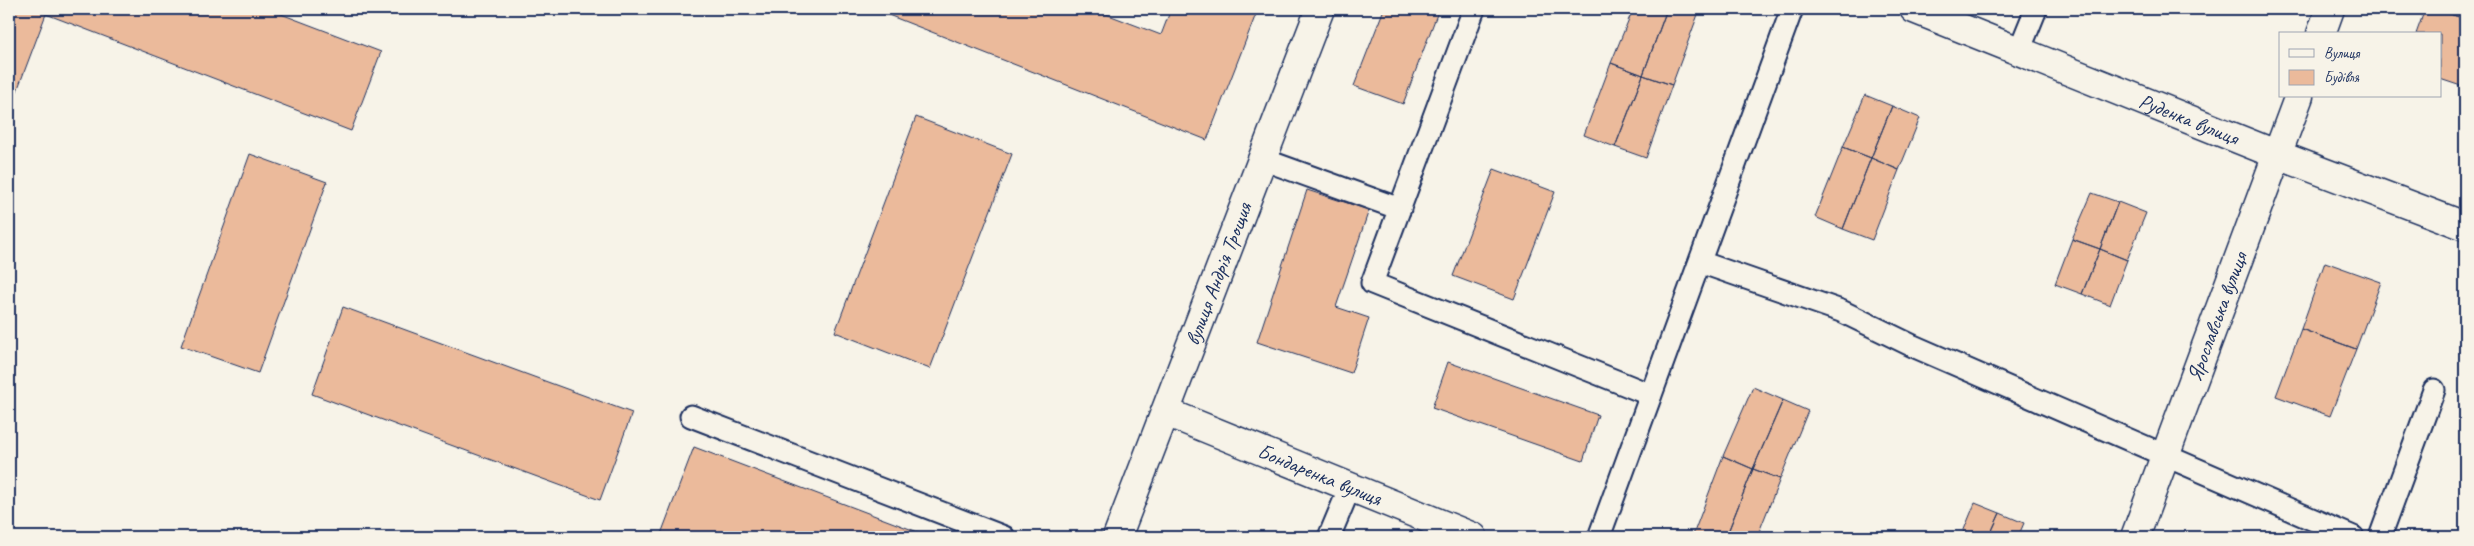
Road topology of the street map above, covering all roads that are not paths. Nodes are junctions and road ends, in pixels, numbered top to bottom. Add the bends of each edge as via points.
1 (1320, 9) edge
2 (1474, 9) edge
3 (1792, 9) edge
4 (1914, 9) edge
5 (2036, 9) edge
6 (2330, 9) edge
7 (2322, 32) edge
8 (2019, 51) junction
9 (2298, 98) edge
10 (2278, 155) junction
11 (1262, 159) junction
12 (1400, 209) junction
13 (2465, 226) edge
14 (1700, 262) junction
15 (2434, 390) dead end
16 (1651, 395) junction
17 (1166, 412) junction
18 (691, 416) dead end
19 (2165, 456) junction
20 (1350, 487) junction
21 (1004, 537) edge
22 (1117, 537) edge
23 (1329, 537) edge
24 (1473, 537) edge
25 (1599, 537) edge
26 (2136, 537) edge
27 (2353, 537) edge
28 (2380, 537) edge

1 - 11 street, вулиця Андрія Трощия
2 - 12 lane
3 - 14 lane
4 - 8 street, Руденка вулиця
5 - 8 lane
6 - 7 street
8 - 10 street, Руденка вулиця
9 - 10 street, Ярославська вулиця
10 - 13 street, Руденка вулиця
10 - 19 street, Ярославська вулиця
11 - 12 lane
11 - 17 street, вулиця Андрія Трощия
12 - 16 lane via 1372,283
14 - 16 lane
14 - 19 lane via 1841,311 1913,346
15 - 28 lane
16 - 25 lane
17 - 20 street, Бондаренка вулиця
17 - 22 street, вулиця Андрія Трощия
18 - 21 lane
19 - 26 street, Ярославська вулиця
19 - 27 lane
20 - 23 lane
20 - 24 street, Бондаренка вулиця

